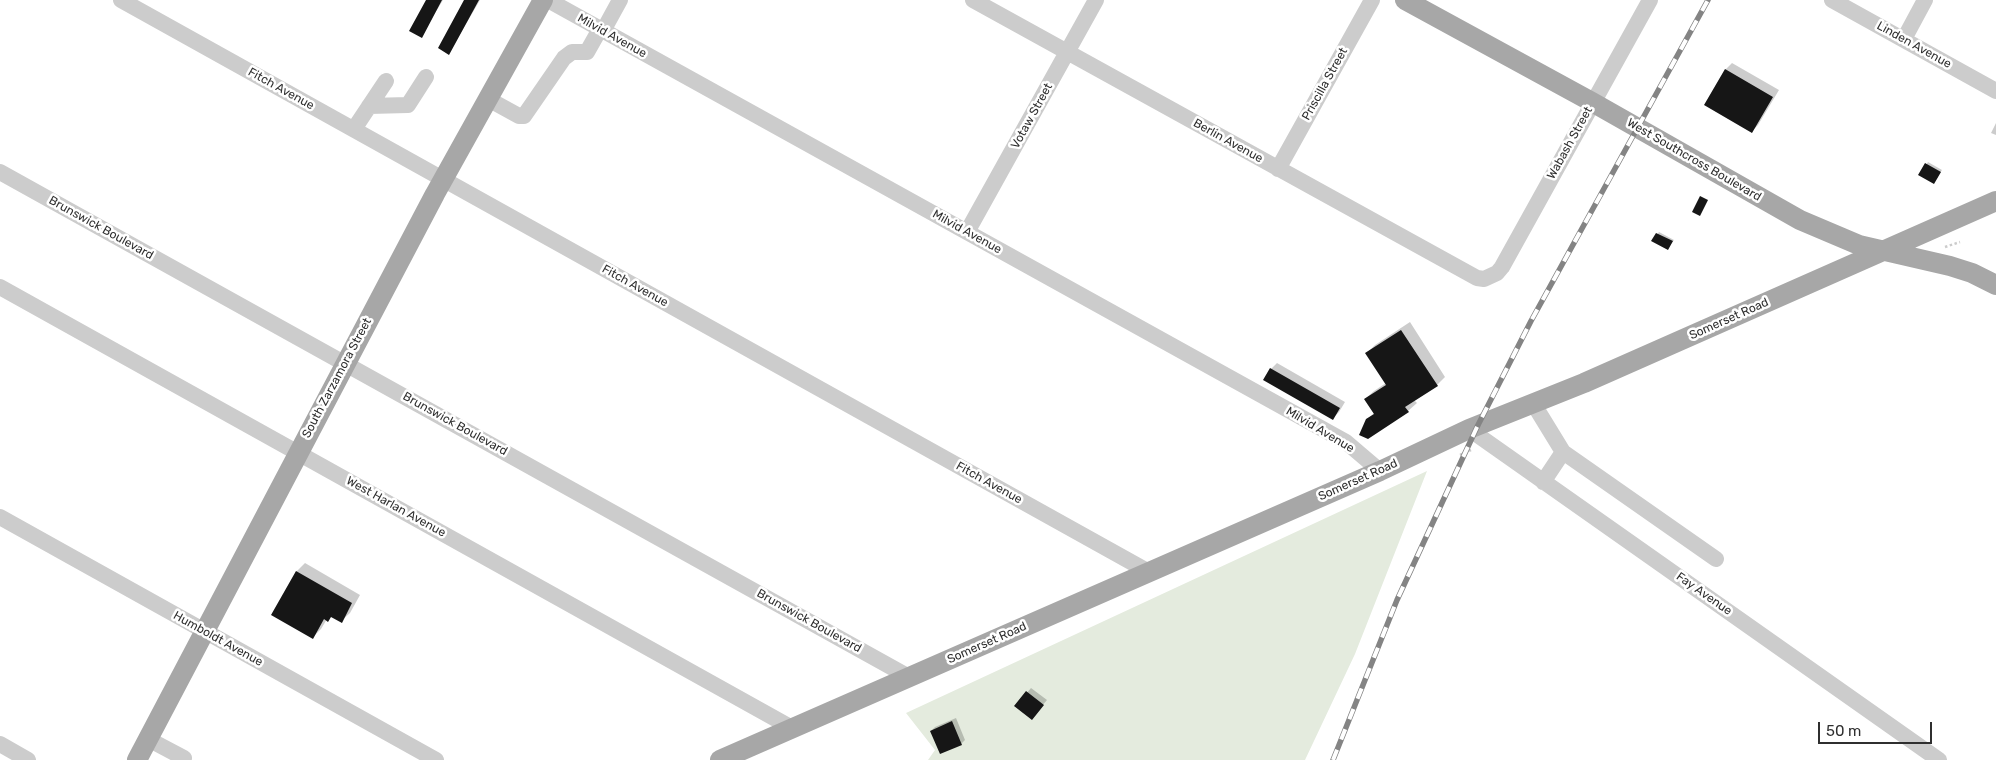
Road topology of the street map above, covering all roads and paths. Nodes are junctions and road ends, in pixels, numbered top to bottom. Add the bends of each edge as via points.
1 (122, 0) edge
2 (543, 0) edge
3 (548, 0) edge
4 (973, 0) edge
5 (1096, 0) edge
6 (1372, 0) edge
7 (1405, 0) edge
8 (1650, 0) edge
9 (1832, 0) edge
10 (1925, 0) edge
11 (617, 6) edge
12 (601, 30) junction
13 (1904, 39) junction
14 (1067, 52) junction
15 (426, 77) dead end
16 (386, 81) dead end
17 (1996, 90) edge
18 (488, 99) junction
19 (1592, 102) junction
20 (369, 106) junction
21 (354, 129) junction
22 (1278, 169) junction
23 (0, 172) edge
24 (443, 179) junction
25 (1996, 201) edge
26 (967, 232) junction
27 (1960, 242) dead end
28 (1945, 247) dead end
29 (1882, 252) junction
30 (1484, 279) joint
31 (1996, 285) edge
32 (0, 287) edge
33 (345, 364) junction
34 (1533, 403) junction
35 (1473, 438) junction
36 (298, 452) junction
37 (1563, 452) junction
38 (1460, 455) dead end
39 (1380, 471) junction
40 (1544, 482) junction
41 (0, 517) edge
42 (1716, 559) dead end
43 (1149, 572) junction
44 (204, 630) junction
45 (909, 677) junction
46 (792, 728) junction
47 (148, 739) junction
48 (0, 744) edge
49 (139, 759) edge
50 (28, 760) edge
51 (183, 760) edge
52 (436, 760) edge
53 (720, 760) edge
54 (1939, 760) edge

1 - 21 street, Fitch Avenue
2 - 18 main road, South Zarzamora Street
3 - 12 street, Milvid Avenue
4 - 14 street, Berlin Avenue
5 - 14 street, Votaw Street
6 - 22 street, Priscilla Street
7 - 19 main road, West Southcross Boulevard
8 - 19 street, Wabash Street
9 - 13 street, Linden Avenue
10 - 13 street
11 - 12 street
12 - 18 street via 587,52 572,52 564,58 524,116
12 - 26 street, Milvid Avenue
13 - 17 street, Linden Avenue
14 - 22 street, Berlin Avenue
14 - 26 street, Votaw Street
15 - 20 street via 408,105
16 - 20 street
18 - 24 main road, South Zarzamora Street
19 - 29 main road, West Southcross Boulevard via 1800,220 1844,240
19 - 30 street, Wabash Street via 1502,267
20 - 21 street
21 - 24 street, Fitch Avenue
22 - 30 street, Berlin Avenue
23 - 33 street, Brunswick Boulevard
24 - 33 main road, South Zarzamora Street
24 - 43 street, Fitch Avenue
25 - 29 main road, Somerset Road
26 - 39 street, Milvid Avenue via 1346,442
27 - 28 path
29 - 31 main road, West Southcross Boulevard via 1950,266
29 - 34 main road, Somerset Road
32 - 36 street, West Harlan Avenue
33 - 36 main road, South Zarzamora Street
33 - 45 street, Brunswick Boulevard
34 - 35 main road, Somerset Road
34 - 37 street
35 - 38 path
35 - 39 main road, Somerset Road
35 - 40 street, Fay Avenue
36 - 44 main road, South Zarzamora Street
36 - 46 street, West Harlan Avenue
37 - 40 street
37 - 42 street
39 - 43 main road, Somerset Road
40 - 54 street, Fay Avenue
41 - 44 street, Humboldt Avenue
43 - 45 main road, Somerset Road
44 - 47 main road, South Zarzamora Street
44 - 52 street, Humboldt Avenue
45 - 46 main road, Somerset Road
46 - 53 main road, Somerset Road
47 - 49 main road, South Zarzamora Street
47 - 51 street
48 - 50 street

